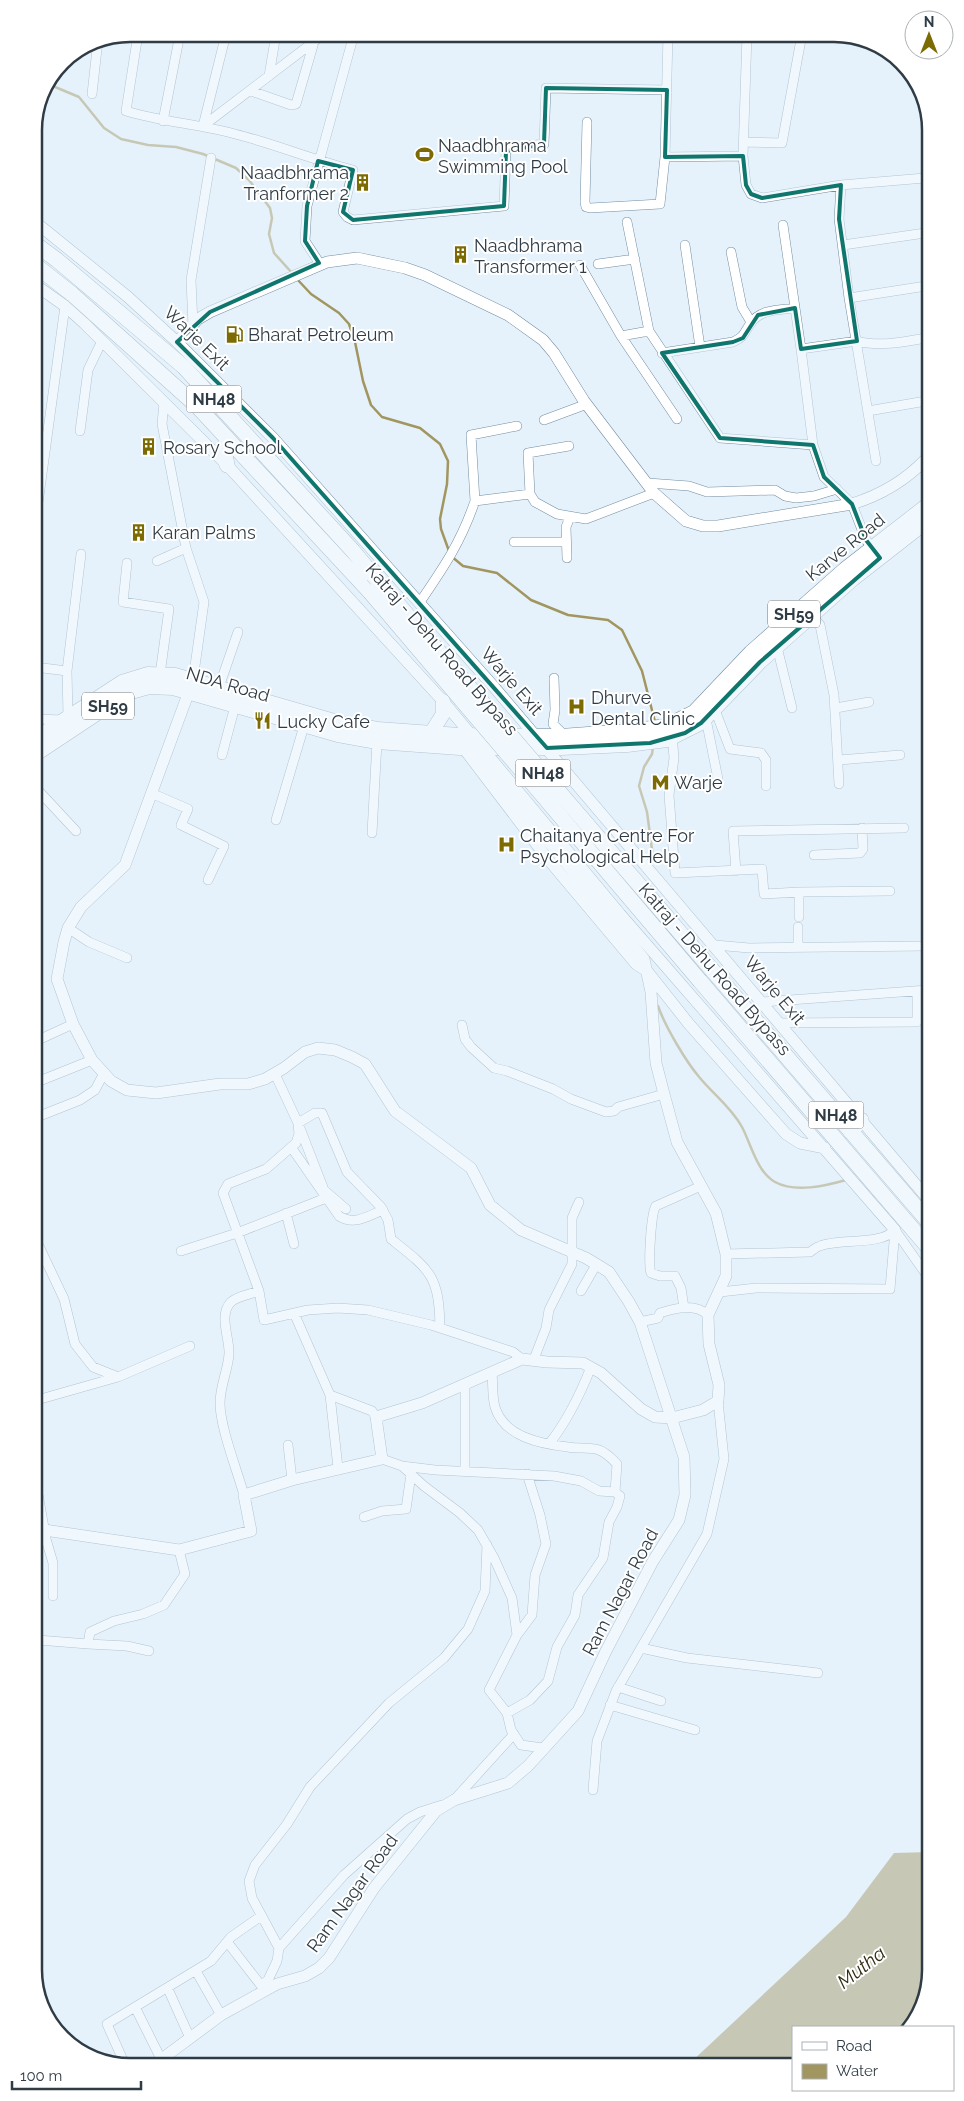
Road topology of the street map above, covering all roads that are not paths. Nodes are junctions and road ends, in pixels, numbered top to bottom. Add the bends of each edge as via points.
1 (134, 42) edge
2 (178, 42) edge
3 (224, 42) edge
4 (275, 42) edge
5 (314, 42) joint
6 (352, 42) edge
7 (668, 43) edge
8 (747, 43) edge
9 (800, 43) edge
10 (97, 49) edge
11 (269, 76) junction
12 (667, 90) junction
13 (251, 91) junction
14 (92, 94) dead end
15 (163, 120) junction
16 (586, 122) dead end
17 (204, 126) junction
18 (744, 142) junction
19 (743, 156) junction
20 (665, 157) junction
21 (211, 158) dead end
22 (318, 161) junction
23 (922, 178) edge
24 (841, 185) junction
25 (628, 222) dead end
26 (783, 225) dead end
27 (43, 227) edge
28 (922, 233) edge
29 (685, 245) dead end
30 (843, 245) junction
31 (43, 250) edge
32 (731, 252) dead end
33 (635, 259) junction
34 (598, 264) dead end
35 (580, 265) dead end
36 (315, 266) junction
37 (43, 271) edge
38 (922, 287) edge
39 (43, 290) edge
40 (849, 298) junction
41 (65, 306) junction
42 (795, 308) junction
43 (751, 322) junction
44 (193, 325) junction
45 (648, 331) junction
46 (622, 336) junction
47 (922, 339) edge
48 (857, 340) junction
49 (102, 341) junction
50 (178, 342) junction
51 (700, 347) junction
52 (801, 348) junction
53 (662, 353) junction
54 (164, 403) junction
55 (922, 403) edge
56 (587, 404) junction
57 (868, 411) junction
58 (677, 419) dead end
59 (544, 420) dead end
60 (516, 426) dead end
61 (80, 431) dead end
62 (227, 438) junction
63 (812, 445) junction
64 (569, 446) dead end
65 (876, 461) dead end
66 (922, 462) edge
67 (227, 465) junction
68 (43, 468) edge
69 (651, 488) junction
70 (837, 489) junction
71 (530, 494) junction
72 (475, 502) junction
73 (852, 504) junction
74 (922, 510) edge
75 (570, 517) junction
76 (922, 524) edge
77 (514, 542) dead end
78 (566, 542) junction
79 (186, 548) junction
80 (876, 553) junction
81 (81, 554) dead end
82 (567, 558) dead end
83 (157, 561) dead end
84 (127, 563) dead end
85 (420, 602) junction
86 (807, 611) junction
87 (238, 632) dead end
88 (777, 647) junction
89 (43, 668) edge
90 (67, 671) junction
91 (160, 674) junction
92 (554, 678) dead end
93 (191, 686) junction
94 (218, 688) junction
95 (443, 701) junction
96 (869, 702) dead end
97 (235, 706) junction
98 (792, 708) dead end
99 (836, 708) junction
100 (710, 715) junction
101 (43, 719) edge
102 (68, 722) junction
103 (304, 726) junction
104 (669, 732) junction
105 (431, 733) junction
106 (43, 735) edge
107 (535, 736) junction
108 (562, 740) junction
109 (470, 741) junction
110 (377, 742) junction
111 (43, 747) edge
112 (546, 748) junction
113 (222, 755) dead end
114 (900, 755) dead end
115 (838, 760) junction
116 (718, 779) dead end
117 (839, 784) dead end
118 (766, 786) dead end
119 (151, 793) junction
120 (43, 795) edge
121 (276, 820) dead end
122 (862, 828) junction
123 (904, 828) dead end
124 (76, 831) dead end
125 (372, 833) dead end
126 (814, 855) dead end
127 (736, 871) junction
128 (208, 880) dead end
129 (890, 891) dead end
130 (799, 892) junction
131 (799, 917) dead end
132 (798, 927) dead end
133 (68, 928) junction
134 (715, 945) junction
135 (922, 946) edge
136 (798, 947) junction
137 (127, 958) dead end
138 (647, 971) junction
139 (917, 991) junction
140 (922, 991) edge
141 (762, 1002) junction
142 (780, 1022) junction
143 (73, 1024) junction
144 (462, 1025) dead end
145 (43, 1038) edge
146 (92, 1060) junction
147 (104, 1073) junction
148 (275, 1074) junction
149 (42, 1079) edge
150 (664, 1094) junction
151 (42, 1115) edge
152 (861, 1120) junction
153 (298, 1123) junction
154 (851, 1132) junction
155 (839, 1142) junction
156 (291, 1147) junction
157 (825, 1149) junction
158 (701, 1186) junction
159 (922, 1192) edge
160 (326, 1198) junction
161 (578, 1202) dead end
162 (346, 1210) dead end
163 (383, 1210) junction
164 (286, 1213) junction
165 (900, 1214) junction
166 (922, 1214) edge
167 (895, 1230) junction
168 (237, 1233) junction
169 (922, 1240) edge
170 (294, 1244) dead end
171 (181, 1251) dead end
172 (571, 1251) junction
173 (42, 1253) edge
174 (726, 1254) junction
175 (596, 1265) junction
176 (922, 1268) edge
177 (259, 1291) junction
178 (581, 1291) dead end
179 (720, 1292) junction
180 (684, 1308) junction
181 (294, 1313) junction
182 (708, 1315) junction
183 (640, 1322) junction
184 (440, 1328) junction
185 (190, 1346) dead end
186 (528, 1359) junction
187 (591, 1367) junction
188 (492, 1372) junction
189 (118, 1377) junction
190 (464, 1385) junction
191 (330, 1395) junction
192 (42, 1398) edge
193 (718, 1401) junction
194 (376, 1417) junction
195 (672, 1418) junction
196 (549, 1444) junction
197 (288, 1446) dead end
198 (382, 1459) junction
199 (402, 1466) junction
200 (338, 1468) junction
201 (464, 1471) junction
202 (411, 1474) junction
203 (527, 1474) junction
204 (292, 1480) junction
205 (615, 1492) junction
206 (244, 1495) junction
207 (364, 1517) dead end
208 (42, 1530) edge
209 (42, 1533) edge
210 (487, 1545) junction
211 (179, 1550) junction
212 (52, 1596) dead end
213 (517, 1636) junction
214 (42, 1640) edge
215 (88, 1644) junction
216 (641, 1648) junction
217 (149, 1651) dead end
218 (818, 1673) dead end
219 (618, 1687) junction
220 (661, 1701) dead end
221 (610, 1705) junction
222 (507, 1713) junction
223 (695, 1730) dead end
224 (514, 1734) junction
225 (543, 1748) junction
226 (594, 1790) dead end
227 (449, 1802) junction
228 (261, 1916) junction
229 (228, 1943) junction
230 (279, 1948) junction
231 (196, 1971) junction
232 (263, 1987) junction
233 (168, 1989) junction
234 (135, 2007) junction
235 (221, 2015) junction
236 (190, 2038) junction
237 (122, 2058) edge
238 (160, 2058) edge
239 (162, 2058) edge

1 - 15 street via 126,111
2 - 15 street
3 - 17 street
4 - 11 street
5 - 11 street
5 - 13 street via 296,104
6 - 22 street
7 - 12 street
8 - 18 street
9 - 18 street via 782,143
10 - 14 street
11 - 13 street
12 - 20 street
12 - 22 street via 546,88 544,144 506,151 504,206 353,220 343,212 353,170
13 - 17 street
15 - 17 street
16 - 20 street via 586,207 660,204
17 - 22 street
18 - 19 street
19 - 20 street
19 - 24 street via 746,185 751,194 762,198
21 - 44 street via 191,280
22 - 36 street via 307,206 305,242
23 - 24 street
24 - 30 street via 839,211
25 - 33 street
26 - 42 street
27 - 50 street, Warje Exit
28 - 30 street
29 - 51 street
30 - 40 street
31 - 154 highway, Katraj - Dehu Road Bypass / NH48, bridge via 184,367 354,551
32 - 43 street via 742,308
33 - 34 street
33 - 45 street
35 - 46 street
36 - 44 street via 225,304
36 - 56 street via 357,258 405,268 508,315 548,346
37 - 62 highway, Katraj - Dehu Road Bypass / NH48 via 182,393
38 - 40 street
39 - 41 street
40 - 48 street
41 - 49 street
41 - 68 street
42 - 43 street via 766,312
42 - 52 street
43 - 51 street via 743,338
44 - 50 street
45 - 46 street
45 - 53 street
46 - 58 street
47 - 48 street via 866,343
48 - 52 street
48 - 57 street
49 - 54 street
49 - 61 street via 88,370
50 - 85 street, Warje Exit via 274,438
51 - 53 street
52 - 63 street
53 - 63 street via 720,438
54 - 67 street
54 - 79 street via 162,424
55 - 57 street
56 - 59 street
56 - 69 street
57 - 65 street
60 - 72 street via 471,435
62 - 67 highway via 224,450
62 - 155 highway, Katraj - Dehu Road Bypass / NH48, bridge via 370,592
63 - 70 street via 824,477
64 - 71 street via 528,453
66 - 73 street via 889,489
67 - 95 street
69 - 70 street via 689,486 707,492 726,493 775,490 796,498
69 - 73 street via 686,521 702,526
69 - 75 street via 586,519
70 - 73 street
71 - 72 street
71 - 75 street via 535,502
72 - 85 street via 454,553
73 - 80 street via 866,540
74 - 80 main road, Karve Road / SH59
75 - 78 street
76 - 80 main road, Karve Road / SH59
77 - 78 street
78 - 82 street
79 - 83 street
79 - 93 street via 204,602
80 - 86 main road, Karve Road / SH59
81 - 90 street
84 - 91 street via 124,602 169,609
85 - 107 street, Warje Exit
86 - 88 main road, Karve Road / SH59
86 - 99 street via 820,625
86 - 104 main road, Karve Road / SH59 via 734,668 694,712
87 - 94 street
88 - 98 street
88 - 100 main road, Karve Road / SH59 via 738,683
89 - 90 street
90 - 102 street
91 - 93 main road, NDA Road / SH59 via 175,675
91 - 102 main road, NDA Road / SH59 via 142,675 122,682
92 - 108 street via 553,724
93 - 94 main road, SH59
93 - 97 main road, NDA Road / SH59
93 - 102 main road, NDA Road / SH59 via 139,689
93 - 119 street, Ram Nagar Road
94 - 105 main road, NDA Road / SH59 via 356,726
95 - 105 main road via 442,714
95 - 109 street
96 - 99 street
97 - 103 main road, NDA Road / SH59
97 - 113 street
99 - 115 street
100 - 104 main road, Karve Road / SH59 via 685,733
100 - 116 street
100 - 118 street via 730,749 761,753 766,760
101 - 102 street
102 - 106 main road, NDA Road / SH59
102 - 111 main road, NDA Road / SH59
103 - 110 main road, NDA Road / SH59
103 - 121 street
104 - 108 main road, Karve Road / SH59 via 650,729
104 - 108 main road, Karve Road / SH59 via 650,743
104 - 127 street via 674,758 669,796 675,873
105 - 109 main road, NDA Road / SH59
107 - 108 main road, SH59
107 - 109 main road, NDA Road / SH59
107 - 112 street, Warje Exit
108 - 112 main road, SH59
109 - 110 main road, NDA Road / SH59
109 - 112 main road, NDA Road / SH59
109 - 138 street via 644,959
109 - 157 street
110 - 125 street
112 - 134 street, Warje Exit
114 - 115 street
115 - 117 street
119 - 128 street via 188,809 181,825 224,846
119 - 133 street, Ram Nagar Road via 125,865 81,907
120 - 124 street
122 - 123 street
122 - 126 street via 863,849 860,853
122 - 127 street via 733,831
127 - 130 street via 762,869 764,894
129 - 130 street
130 - 131 street
132 - 136 street
133 - 137 street via 88,942
133 - 143 street, Ram Nagar Road via 57,979
134 - 136 street
134 - 141 street, Warje Exit
135 - 136 street
138 - 150 street via 656,1063
138 - 157 street via 786,1134 800,1143
139 - 140 street
139 - 141 street
139 - 142 street via 917,1022
141 - 142 street, Warje Exit
142 - 152 street, Warje Exit
143 - 145 street
143 - 146 street, Ram Nagar Road
144 - 150 street via 471,1048 494,1068 606,1112
146 - 147 street, Ram Nagar Road
146 - 149 street
147 - 148 street, Ram Nagar Road via 127,1090 156,1093 248,1084
147 - 151 street via 95,1090 80,1100
148 - 153 street
148 - 172 street, Ram Nagar Road via 305,1052 318,1048 335,1050 365,1064 395,1111 471,1168 490,1205 501,1215 521,1230
150 - 158 street via 677,1142
152 - 154 highway
152 - 159 street, Warje Exit
153 - 156 street via 299,1134
153 - 162 street via 324,1190
153 - 163 street via 314,1113 322,1113 348,1172
154 - 166 highway, Katraj - Dehu Road Bypass / NH48
155 - 157 street
155 - 165 highway, Katraj - Dehu Road Bypass / NH48
156 - 160 street
156 - 168 street via 266,1169 224,1188
157 - 167 street
158 - 174 street via 716,1213
158 - 180 street via 653,1209 651,1273 674,1276 681,1288
160 - 163 street via 346,1221
160 - 164 street
161 - 172 street via 572,1218
163 - 184 street via 391,1239 430,1273 440,1303
164 - 168 street
164 - 170 street
165 - 167 street
165 - 169 highway, Katraj - Dehu Road Bypass / NH48
167 - 174 street via 874,1238 821,1245 810,1252
167 - 176 street
167 - 179 street via 890,1289 756,1288
168 - 171 street
168 - 177 street
172 - 175 street, Ram Nagar Road
172 - 186 street via 572,1264 549,1310 546,1328
173 - 189 street via 64,1299 75,1344 93,1367
174 - 179 street via 726,1276
175 - 178 street
175 - 183 street, Ram Nagar Road via 609,1272
177 - 181 street via 264,1320
177 - 206 street via 229,1303 226,1314 225,1334 229,1353 220,1404
179 - 182 street
180 - 182 street via 702,1310
180 - 183 street via 660,1313 658,1318
181 - 184 street via 338,1308 368,1310
181 - 191 street
182 - 193 street via 710,1344 719,1384
183 - 195 street, Ram Nagar Road
184 - 186 street
185 - 189 street
186 - 187 street via 579,1362
186 - 188 street
187 - 195 street via 641,1409 655,1417
187 - 196 street via 564,1424
188 - 190 street
188 - 196 street via 495,1406 501,1418 513,1431
189 - 192 street
190 - 194 street via 422,1404
190 - 201 street
191 - 194 street via 372,1411
191 - 200 street
193 - 195 street via 703,1410
193 - 216 street via 724,1460 707,1534
194 - 198 street
195 - 225 street, Ram Nagar Road via 686,1475 679,1520 653,1561 578,1711
196 - 205 street via 608,1454 617,1464
197 - 204 street
198 - 199 street
198 - 200 street
199 - 201 street
199 - 202 street
200 - 204 street
201 - 203 street
202 - 207 street via 406,1509 382,1511
202 - 210 street via 460,1513 478,1530
203 - 205 street via 581,1481 599,1491
203 - 213 street via 546,1544 535,1575 532,1615
204 - 206 street
205 - 222 street via 620,1496 609,1522 603,1558 578,1595 575,1615 557,1647 548,1681 530,1700
206 - 211 street via 251,1531
208 - 211 street
209 - 212 street via 54,1563
210 - 213 street via 512,1598
210 - 228 street via 485,1591 468,1629 444,1658 389,1703 310,1787 288,1824 255,1865 249,1881 252,1898
211 - 215 street via 185,1574 164,1604 90,1632
213 - 222 street via 490,1690
214 - 215 street
215 - 217 street
216 - 218 street via 687,1658
216 - 219 street
219 - 220 street
219 - 221 street
221 - 223 street
221 - 226 street via 597,1741
222 - 224 street
224 - 225 street via 521,1745
224 - 227 street
225 - 227 street, Ram Nagar Road via 508,1783
227 - 230 street via 407,1819 344,1875
227 - 232 street, Ram Nagar Road via 436,1811 374,1888 329,1958 319,1968 305,1976
228 - 229 street
228 - 230 street
229 - 231 street
229 - 232 street
230 - 232 street via 277,1961
231 - 233 street
231 - 235 street
232 - 235 street, Ram Nagar Road
233 - 234 street
233 - 236 street
234 - 237 street via 108,2024
234 - 238 street
235 - 236 street, Ram Nagar Road
236 - 239 street, Ram Nagar Road

